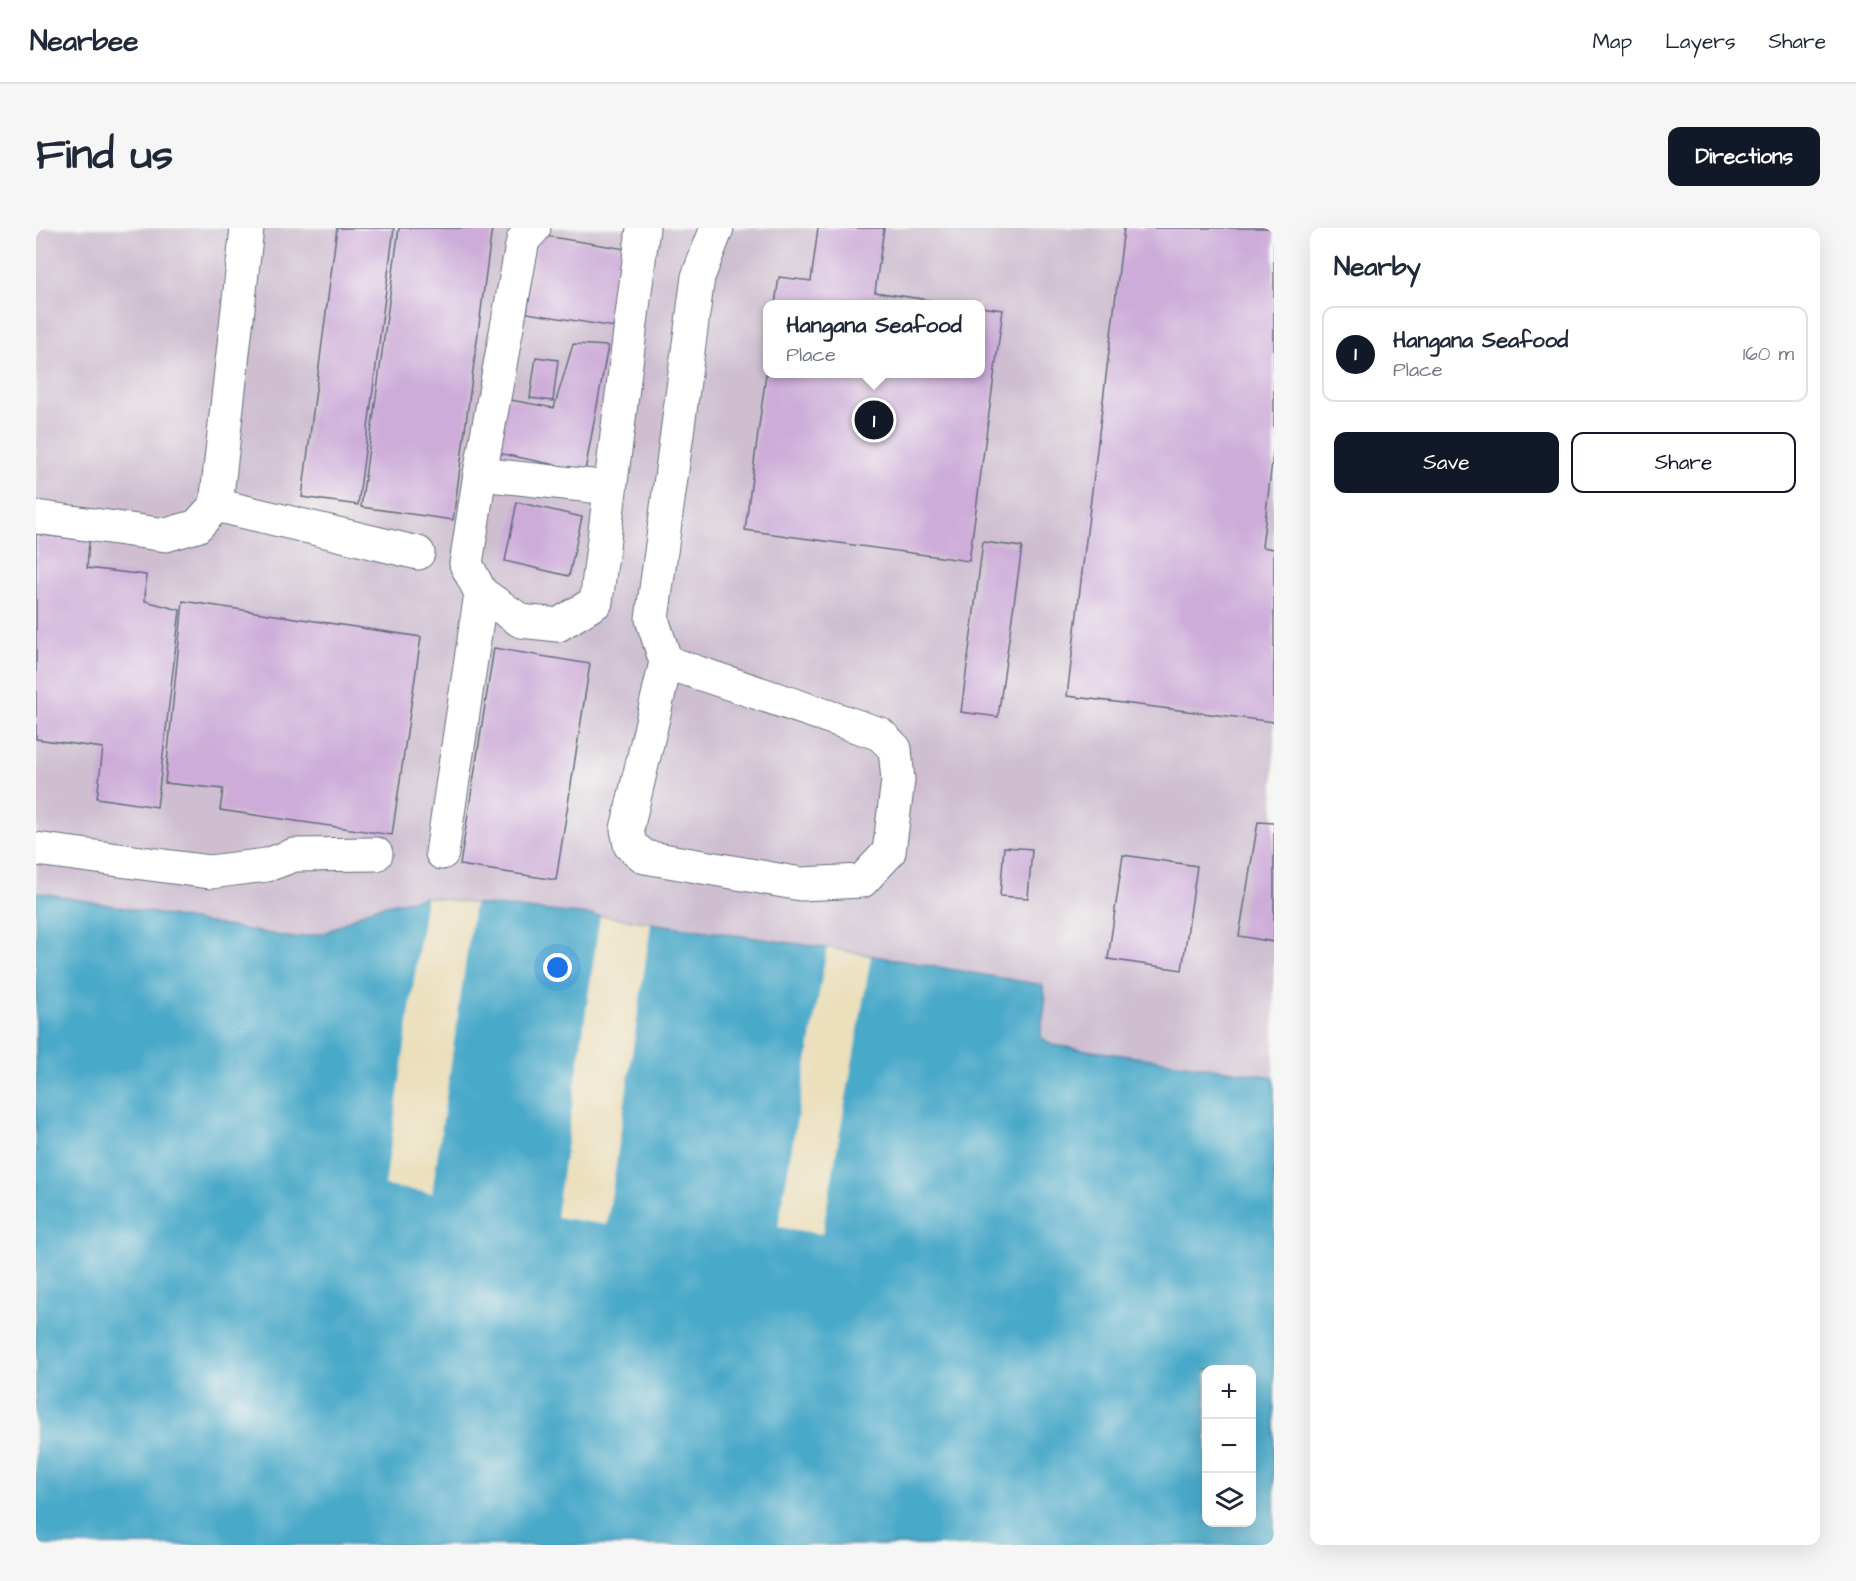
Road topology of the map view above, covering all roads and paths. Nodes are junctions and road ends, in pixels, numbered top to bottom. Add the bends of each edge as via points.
1 (247, 228) edge
2 (534, 228) edge
3 (643, 228) edge
4 (717, 228) edge
5 (480, 474) junction
6 (610, 488) junction
7 (216, 505) junction
8 (36, 517) edge
9 (418, 553) dead end
10 (481, 592) junction
11 (666, 662) junction
12 (36, 849) edge
13 (442, 853) dead end
14 (376, 854) dead end

1 - 7 lane
2 - 5 lane via 522,240
3 - 6 lane
4 - 11 lane via 698,277 652,619
5 - 6 lane
5 - 10 lane via 466,564
6 - 10 lane via 596,602 558,625 521,621
7 - 8 lane via 196,526 166,535
7 - 9 lane
10 - 13 lane
11 - 11 lane via 880,734 895,748 898,780 889,852 862,881 801,884 645,857 630,845 627,829
12 - 14 lane via 210,872 267,865 294,855

